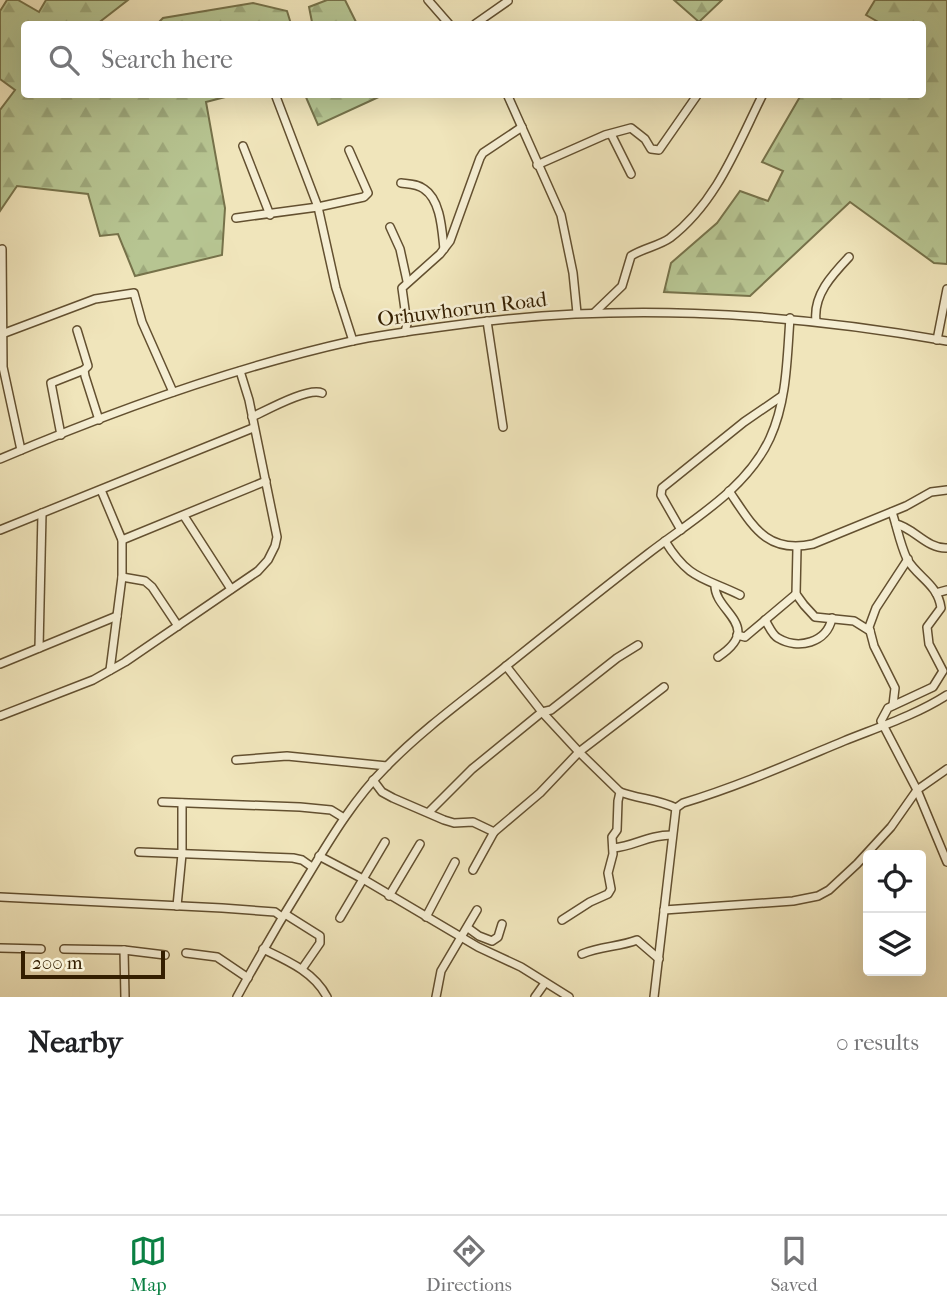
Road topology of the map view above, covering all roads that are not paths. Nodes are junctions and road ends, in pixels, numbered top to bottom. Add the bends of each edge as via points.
1 (428, 0) edge
2 (509, 1) edge
3 (446, 21) edge
4 (479, 21) edge
5 (277, 98) edge
6 (512, 98) edge
7 (695, 98) edge
8 (761, 98) edge
9 (522, 127) junction
10 (611, 134) junction
11 (243, 146) dead end
12 (349, 149) dead end
13 (537, 165) junction
14 (631, 174) dead end
15 (401, 183) dead end
16 (318, 208) junction
17 (270, 215) junction
18 (236, 218) dead end
19 (390, 228) dead end
20 (2, 249) edge
21 (444, 249) junction
22 (849, 257) dead end
23 (407, 281) junction
24 (947, 289) edge
25 (595, 312) junction
26 (577, 313) junction
27 (790, 318) junction
28 (487, 321) junction
29 (816, 321) junction
30 (77, 330) dead end
31 (405, 332) junction
32 (2, 334) junction
33 (937, 340) junction
34 (353, 341) junction
35 (947, 341) edge
36 (2, 366) edge
37 (84, 370) junction
38 (240, 371) junction
39 (173, 392) junction
40 (322, 393) dead end
41 (782, 396) junction
42 (252, 417) junction
43 (99, 420) junction
44 (503, 427) dead end
45 (253, 428) junction
46 (61, 435) junction
47 (21, 450) junction
48 (0, 459) edge
49 (265, 481) junction
50 (101, 490) junction
51 (729, 491) junction
52 (947, 491) edge
53 (892, 512) junction
54 (42, 513) junction
55 (184, 516) junction
56 (896, 524) junction
57 (0, 530) edge
58 (681, 530) junction
59 (122, 540) junction
60 (665, 541) junction
61 (797, 548) junction
62 (947, 548) edge
63 (908, 559) junction
64 (122, 577) junction
65 (715, 585) junction
66 (231, 589) junction
67 (947, 590) edge
68 (936, 593) junction
69 (796, 594) junction
70 (740, 595) dead end
71 (117, 616) junction
72 (832, 618) junction
73 (765, 620) junction
74 (178, 626) junction
75 (870, 631) junction
76 (737, 635) junction
77 (638, 645) dead end
78 (39, 648) junction
79 (113, 655) junction
80 (718, 657) dead end
81 (0, 664) edge
82 (120, 664) junction
83 (506, 666) junction
84 (110, 670) junction
85 (664, 687) dead end
86 (947, 695) edge
87 (893, 705) junction
88 (542, 712) junction
89 (0, 716) edge
90 (883, 725) junction
91 (579, 752) junction
92 (236, 760) dead end
93 (387, 766) junction
94 (947, 769) edge
95 (373, 780) junction
96 (917, 790) junction
97 (620, 792) junction
98 (162, 802) dead end
99 (182, 803) junction
100 (676, 808) junction
101 (429, 812) junction
102 (344, 818) junction
103 (494, 832) junction
104 (672, 835) junction
105 (385, 842) dead end
106 (421, 844) dead end
107 (613, 848) junction
108 (139, 852) dead end
109 (182, 854) junction
110 (319, 856) junction
111 (455, 862) dead end
112 (947, 862) edge
113 (313, 867) junction
114 (473, 870) dead end
115 (363, 879) junction
116 (389, 895) junction
117 (0, 897) edge
118 (177, 906) junction
119 (477, 910) dead end
120 (664, 910) junction
121 (284, 915) junction
122 (426, 917) junction
123 (340, 918) dead end
124 (562, 920) dead end
125 (502, 924) dead end
126 (468, 928) junction
127 (461, 937) junction
128 (0, 948) edge
129 (41, 949) dead end
130 (64, 949) dead end
131 (263, 949) junction
132 (124, 950) junction
133 (186, 953) dead end
134 (582, 954) dead end
135 (165, 955) dead end
136 (659, 959) junction
137 (302, 970) junction
138 (248, 978) junction
139 (545, 983) junction
140 (125, 997) edge
141 (237, 997) edge
142 (327, 997) edge
143 (436, 997) edge
144 (535, 997) edge
145 (569, 997) edge
146 (654, 997) edge

1 - 3 street
2 - 4 street
5 - 16 street
6 - 9 street
7 - 10 street via 659,150 651,149 631,128
8 - 25 street via 723,176 700,210 667,240 631,256 622,286
9 - 13 street
9 - 21 street via 477,162 458,222
10 - 13 street
10 - 14 street
11 - 17 street
12 - 16 street via 368,193
13 - 26 street via 566,233
15 - 21 street via 421,187 430,196 439,214
16 - 17 street
16 - 34 street
17 - 18 street
19 - 23 street
20 - 32 street
21 - 23 street
22 - 29 street via 822,291 816,303
23 - 31 street via 402,292
24 - 33 street
25 - 26 street, Orhuwhorun Road
25 - 27 street, Orhuwhorun Road
26 - 28 street, Orhuwhorun Road
27 - 29 street, Orhuwhorun Road
27 - 41 street
28 - 31 street, Orhuwhorun Road
28 - 44 street
29 - 33 street, Orhuwhorun Road
30 - 37 street via 88,366
31 - 34 street, Orhuwhorun Road
32 - 36 street
32 - 39 street via 95,299 134,293
33 - 35 street, Orhuwhorun Road
34 - 38 street, Orhuwhorun Road
36 - 47 street
37 - 43 street
37 - 46 street via 51,383
38 - 39 street, Orhuwhorun Road
38 - 42 street
39 - 43 street, Orhuwhorun Road
40 - 42 street via 303,394
41 - 51 street via 770,439
41 - 58 street via 662,488 661,495
42 - 45 street
43 - 46 street, Orhuwhorun Road
45 - 49 street
45 - 50 street
46 - 47 street, Orhuwhorun Road
47 - 48 street, Orhuwhorun Road
49 - 55 street
49 - 66 street via 275,546 268,560
50 - 54 street
50 - 59 street
51 - 58 street
51 - 61 street via 766,538
52 - 53 street via 932,492
53 - 56 street
53 - 61 street
54 - 57 street
54 - 78 street
55 - 59 street
55 - 66 street
56 - 62 street
56 - 63 street
58 - 60 street
59 - 64 street
60 - 65 street via 691,573
60 - 83 street
61 - 69 street
63 - 68 street
63 - 75 street via 876,608
64 - 71 street
64 - 74 street via 145,580
65 - 70 street
65 - 76 street via 716,597 735,620
66 - 74 street
67 - 68 street
68 - 87 street via 941,606 927,627 943,671 933,687
69 - 72 street via 815,617
69 - 73 street
71 - 78 street
71 - 79 street
72 - 73 street via 825,633 794,646 777,638
72 - 75 street via 854,621
73 - 76 street via 745,637
74 - 82 street
75 - 87 street via 895,688
76 - 80 street via 733,646
77 - 88 street via 551,710
78 - 81 street
79 - 82 street
79 - 84 street
82 - 84 street
83 - 88 street
83 - 93 street
84 - 89 street
85 - 91 street
86 - 90 street
87 - 90 street via 883,715
88 - 91 street
88 - 101 street via 472,769
90 - 96 street
90 - 100 street
91 - 97 street
91 - 103 street
92 - 93 street via 287,756
93 - 95 street
94 - 96 street
95 - 101 street via 382,792
95 - 102 street
96 - 112 street
96 - 120 street via 857,864 818,896
97 - 100 street
97 - 107 street
98 - 99 street
99 - 102 street via 300,807 331,810
99 - 109 street
100 - 104 street
101 - 103 street
102 - 110 street
103 - 114 street
104 - 107 street via 649,836
104 - 120 street
105 - 115 street
106 - 116 street
107 - 124 street via 608,894
108 - 109 street
109 - 113 street via 293,858
109 - 118 street
110 - 113 street
110 - 115 street
111 - 122 street
113 - 121 street
115 - 116 street
115 - 123 street
116 - 122 street
117 - 118 street
118 - 121 street
119 - 126 street
120 - 136 street
121 - 131 street
121 - 137 street via 320,936
122 - 127 street
125 - 126 street via 492,941
126 - 127 street
127 - 139 street
127 - 143 street via 441,971
128 - 129 street
130 - 132 street
131 - 137 street
131 - 138 street
132 - 135 street
132 - 140 street
133 - 138 street via 217,957
134 - 136 street via 638,940
136 - 146 street
137 - 142 street via 317,981
138 - 141 street
139 - 144 street
139 - 145 street

